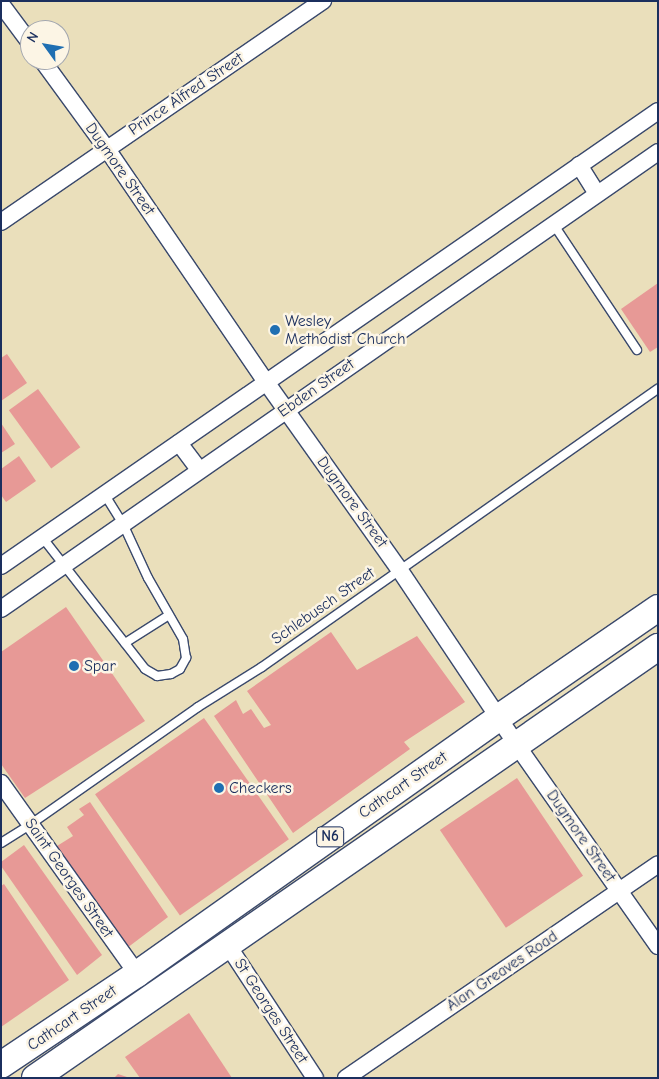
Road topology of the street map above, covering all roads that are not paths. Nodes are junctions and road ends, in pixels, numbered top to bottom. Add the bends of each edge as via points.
1 (323, 1) edge
2 (1, 4) edge
3 (20, 30) edge
4 (49, 70) edge
5 (658, 111) edge
6 (107, 148) junction
7 (658, 152) edge
8 (579, 166) junction
9 (597, 194) junction
10 (1, 222) edge
11 (554, 225) junction
12 (637, 350) dead end
13 (266, 382) junction
14 (658, 389) edge
15 (285, 409) junction
16 (178, 443) junction
17 (199, 470) junction
18 (104, 494) junction
19 (123, 524) junction
20 (42, 537) junction
21 (64, 564) junction
22 (1, 566) edge
23 (400, 569) junction
24 (658, 608) edge
25 (1, 609) edge
26 (169, 615) junction
27 (125, 643) junction
28 (658, 647) edge
29 (498, 718) junction
30 (516, 744) junction
31 (1, 783) edge
32 (31, 824) junction
33 (1, 842) edge
34 (658, 864) edge
35 (619, 891) junction
36 (227, 944) junction
37 (658, 946) edge
38 (137, 974) junction
39 (1, 1065) edge
40 (34, 1078) edge
41 (315, 1078) edge
42 (346, 1078) edge

1 - 6 street, Prince Alfred Street
2 - 3 street
4 - 6 street, Dugmore Street
5 - 8 street, Ebden Street
6 - 10 street, Prince Alfred Street
6 - 13 street, Dugmore Street
7 - 9 street, Ebden Street
8 - 9 street
8 - 13 street, Ebden Street
9 - 11 street, Ebden Street
11 - 12 lane
11 - 15 street, Ebden Street
13 - 15 street, Dugmore Street
13 - 16 street, Ebden Street
14 - 23 lane, Schlebusch Street
15 - 17 street, Ebden Street
15 - 23 street, Dugmore Street
16 - 17 street
16 - 18 street, Ebden Street
17 - 19 street, Ebden Street
18 - 19 lane
18 - 20 street, Ebden Street
19 - 21 street, Ebden Street
19 - 26 lane
20 - 21 lane
20 - 22 street, Ebden Street
21 - 25 street, Ebden Street
21 - 27 lane
23 - 29 street, Dugmore Street
23 - 32 lane, Schlebusch Street
24 - 29 highway, Cathcart Street / N6
26 - 27 lane
26 - 27 lane via 183,639 186,655 180,669 164,676 152,675
28 - 30 highway, Cathcart Street / N6
29 - 30 street, Dugmore Street
29 - 38 highway, Cathcart Street / N6
30 - 35 street, Dugmore Street
30 - 36 highway, Cathcart Street / N6
31 - 32 street, Saint Georges Street
32 - 33 lane, Schlebusch Street
32 - 38 street, Saint Georges Street
34 - 35 street, Alan Greaves Road
35 - 37 street, Dugmore Street
35 - 42 street, Alan Greaves Road
36 - 40 highway, Cathcart Street / N6
36 - 41 street, St Georges Street
38 - 39 highway, Cathcart Street / N6

